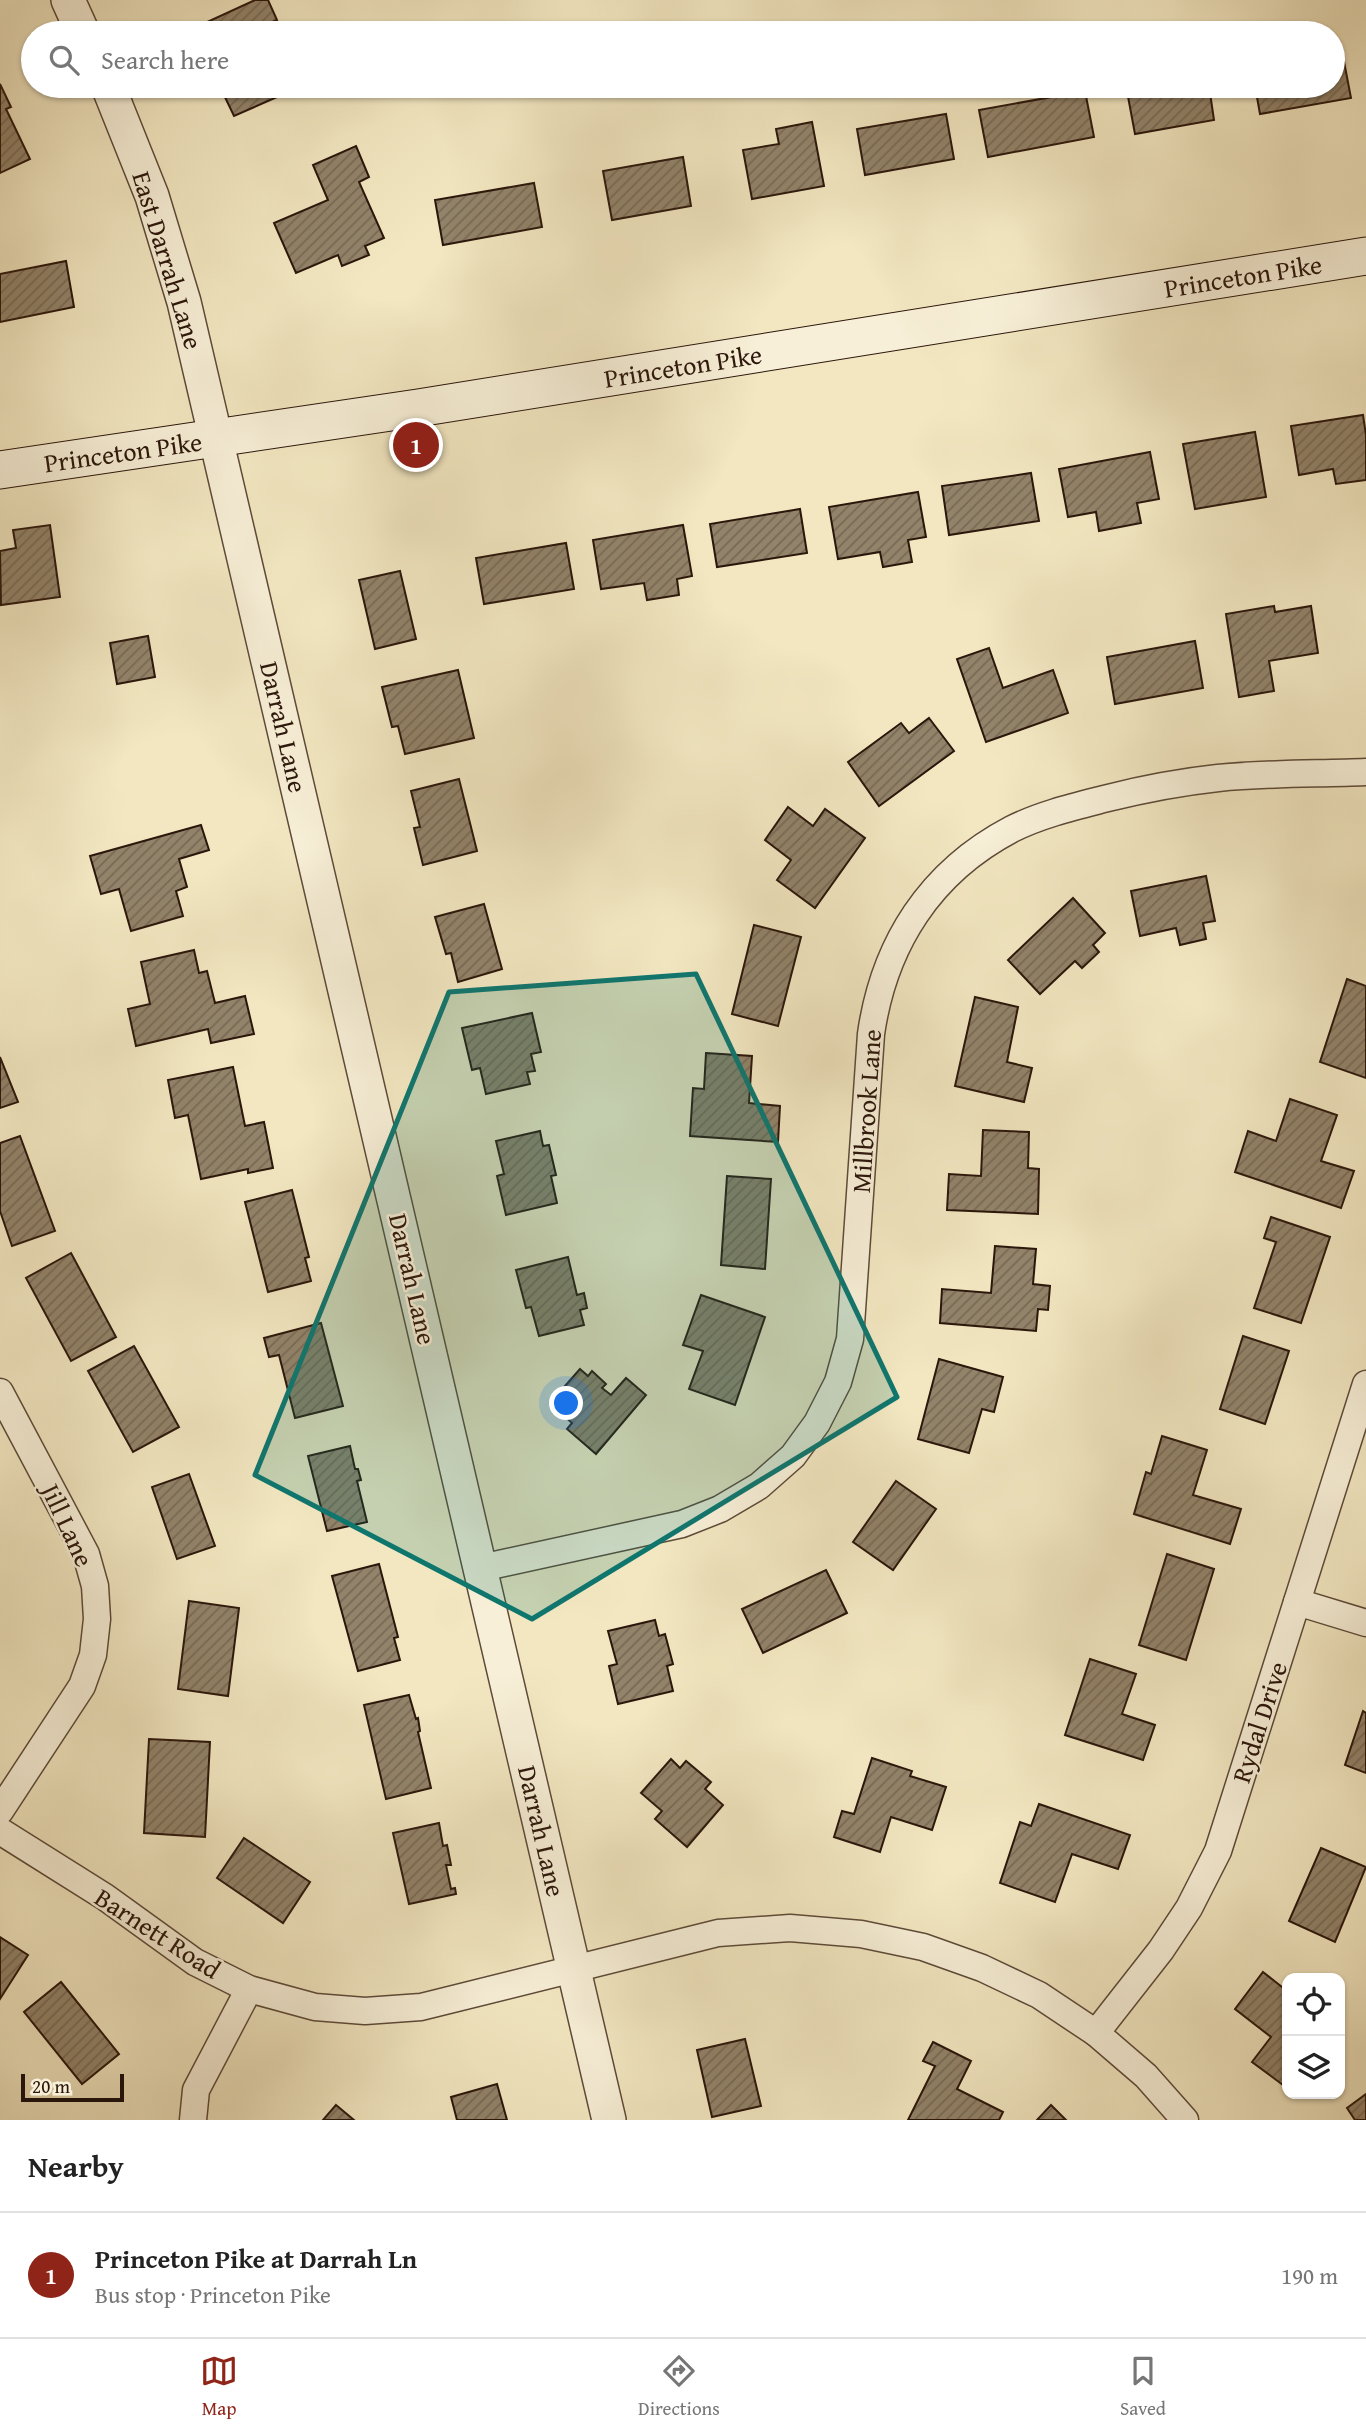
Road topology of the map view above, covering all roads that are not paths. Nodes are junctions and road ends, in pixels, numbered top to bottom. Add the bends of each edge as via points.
1 (68, 0) edge
2 (78, 21) edge
3 (113, 98) edge
4 (1366, 256) edge
5 (217, 438) junction
6 (0, 470) edge
7 (1366, 772) edge
8 (1366, 1384) edge
9 (0, 1392) edge
10 (481, 1568) junction
11 (1297, 1602) junction
12 (1366, 1623) edge
13 (0, 1811) edge
14 (0, 1831) edge
15 (574, 1967) junction
16 (249, 1989) junction
17 (1096, 2033) junction
18 (193, 2120) edge
19 (608, 2120) edge
20 (1185, 2120) edge

1 - 2 street
3 - 5 street, East Darrah Lane via 160,223
4 - 5 main road, Princeton Pike
5 - 6 main road, Princeton Pike
5 - 10 street, Darrah Lane
7 - 10 street, Millbrook Lane via 1218,778 1146,788 1076,806 1014,829 969,856 933,889 905,928 875,1006 850,1339 838,1382 817,1423 793,1456 759,1486 720,1510 682,1524
8 - 11 street, Rydal Drive
9 - 13 street, Jill Lane via 82,1545 95,1586 97,1619 93,1655 82,1686
10 - 15 street, Darrah Lane
11 - 12 street
11 - 17 street, Rydal Drive via 1218,1851 1189,1908
14 - 16 street, Barnett Road via 105,1897 195,1962
15 - 16 street, Barnett Road via 421,2007 365,2011 315,2007
15 - 17 street, Barnett Road via 718,1933 790,1928 861,1934 923,1947 982,1968 1039,1995
15 - 19 street, Darrah Lane
16 - 18 street via 196,2090
17 - 20 street, Barnett Road via 1146,2076

